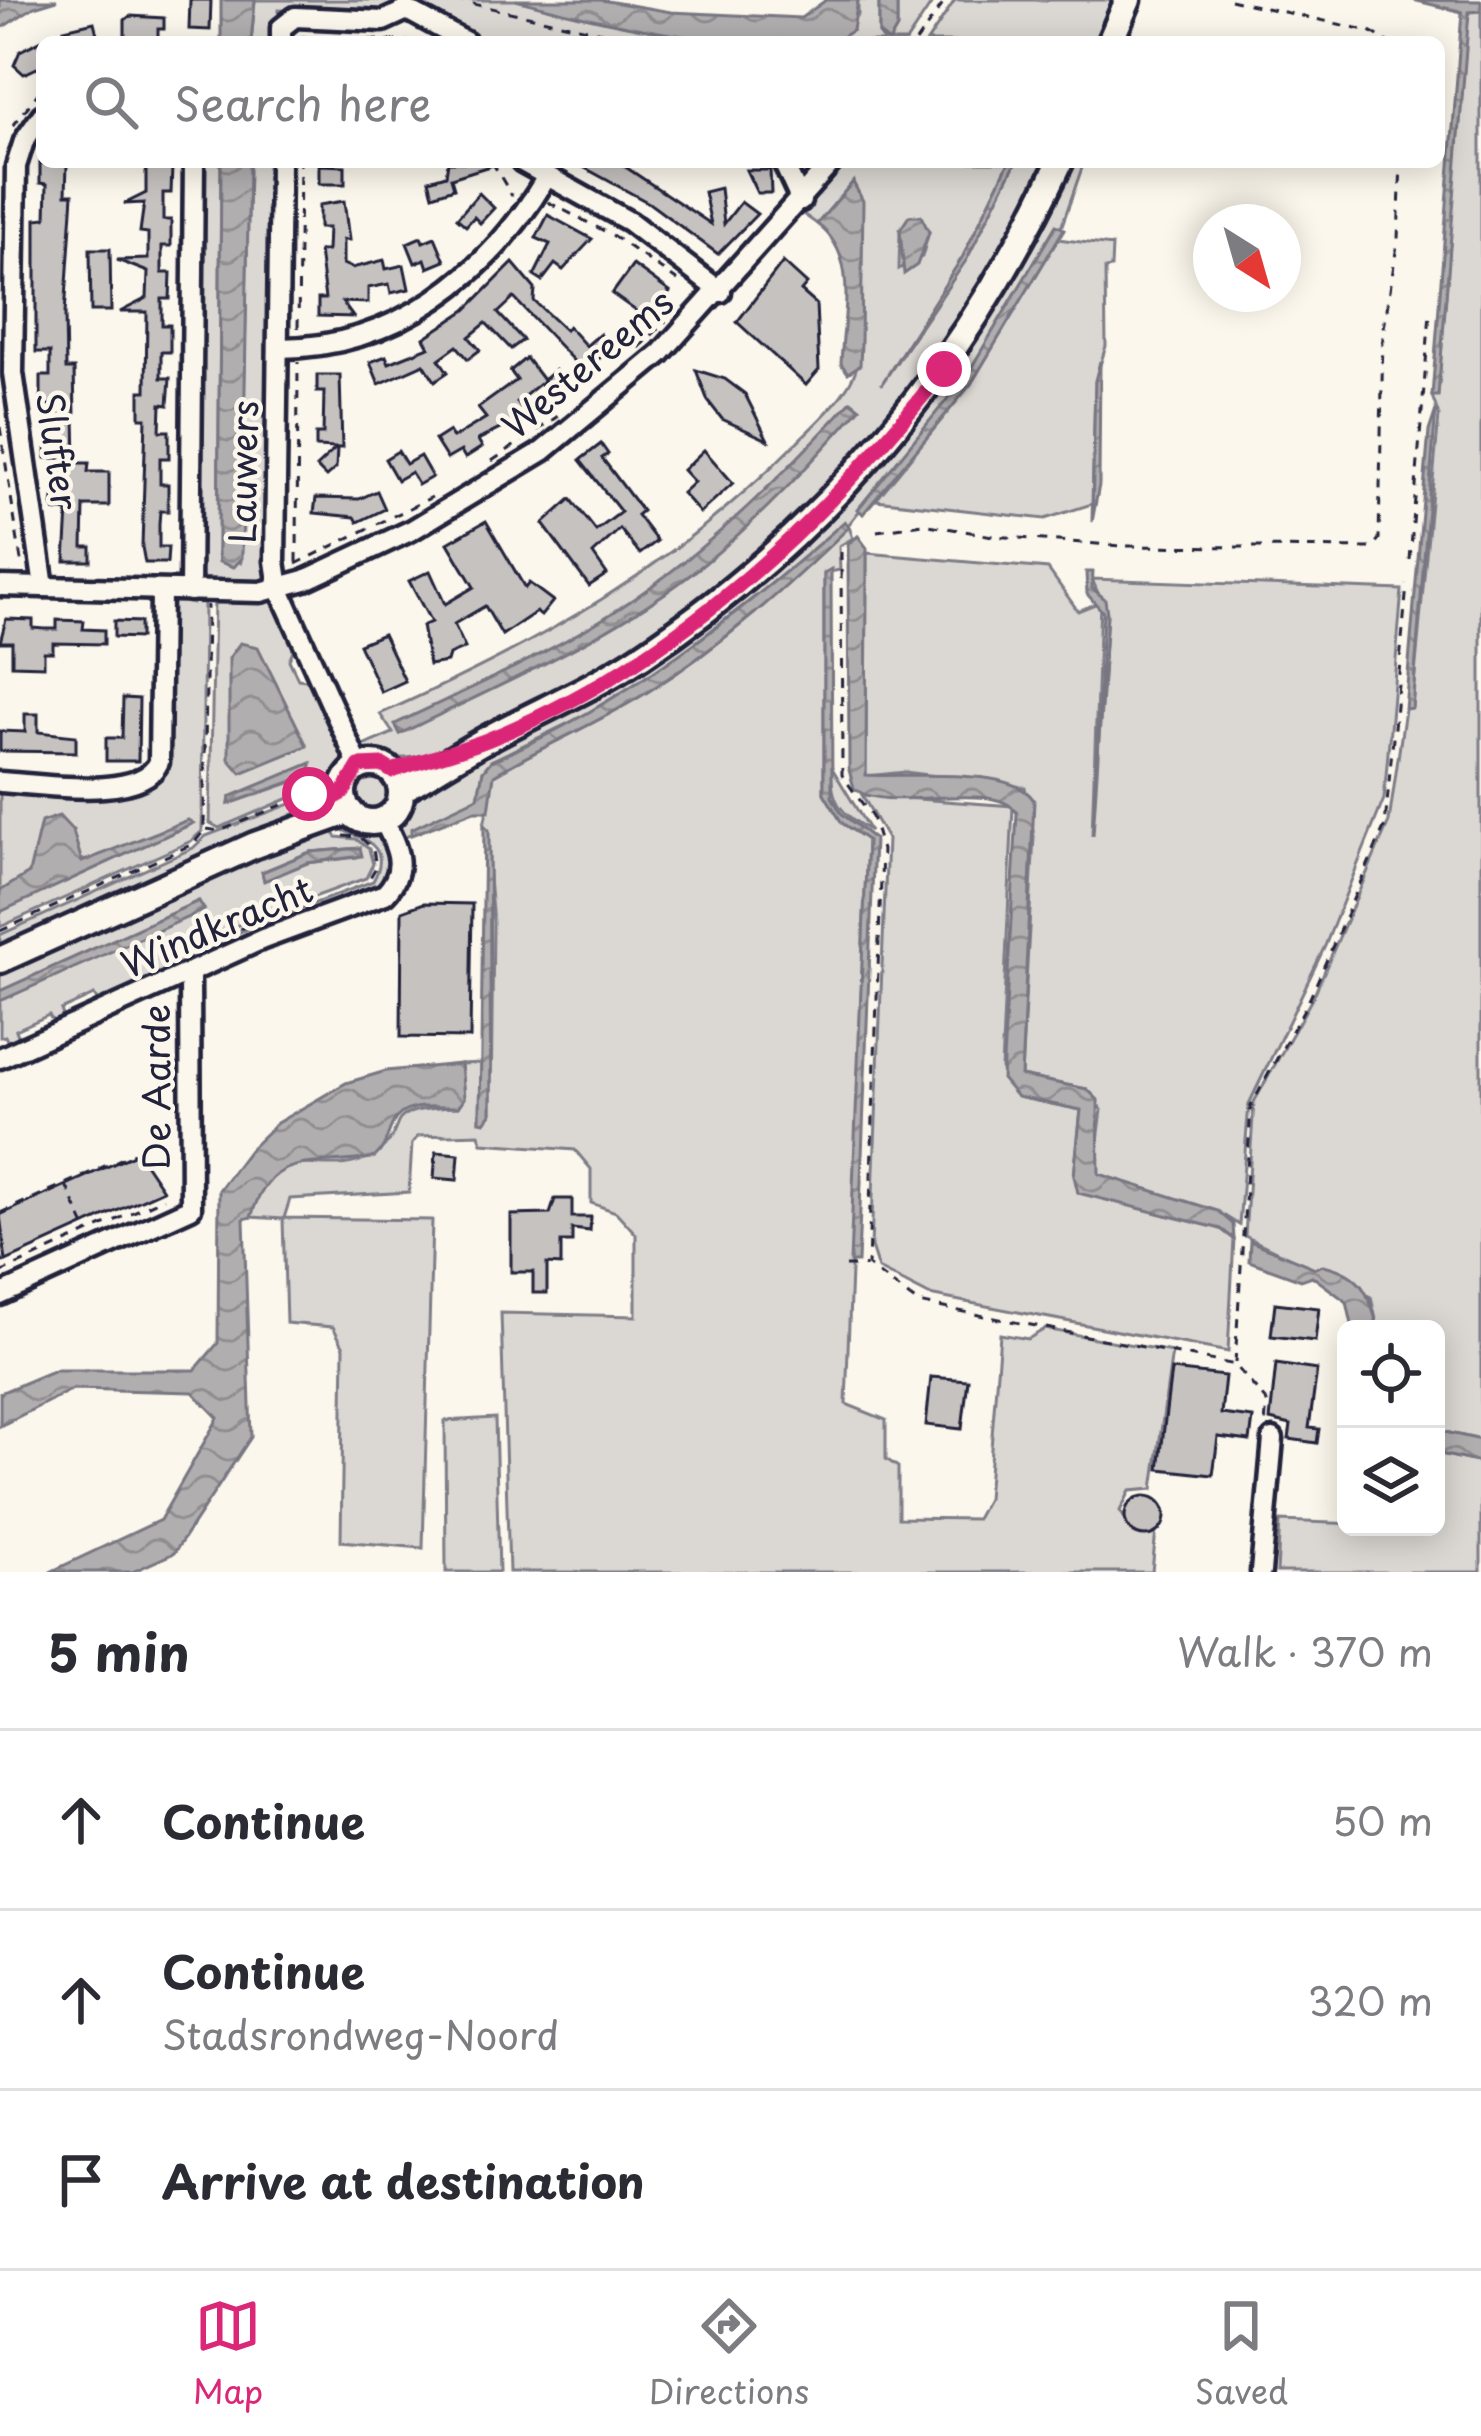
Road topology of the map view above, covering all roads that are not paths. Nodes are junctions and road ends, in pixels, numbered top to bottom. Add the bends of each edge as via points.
1 (1128, 0) edge
2 (406, 9) edge
3 (282, 36) edge
4 (455, 36) edge
5 (1113, 36) edge
6 (36, 124) edge
7 (194, 168) edge
8 (280, 168) edge
9 (525, 168) edge
10 (786, 168) edge
11 (827, 168) edge
12 (1057, 168) edge
13 (536, 194) junction
14 (801, 201) junction
15 (721, 292) junction
16 (280, 348) junction
17 (278, 579) junction
18 (0, 586) edge
19 (35, 587) junction
20 (161, 591) junction
21 (198, 591) junction
22 (359, 766) junction
23 (396, 781) junction
24 (0, 782) edge
25 (335, 807) junction
26 (383, 819) junction
27 (0, 960) edge
28 (190, 972) junction
29 (0, 1058) edge
30 (0, 1294) edge
31 (1273, 1439) road end
32 (1262, 1572) edge

1 - 5 main road
2 - 3 street via 286,21
2 - 4 street
6 - 19 street, Slufter via 16,166 13,373
7 - 21 street
8 - 16 street, Lauwers
9 - 13 street, Westereems
10 - 14 street
11 - 14 street
12 - 23 main road via 956,350 842,491 748,579 578,695
13 - 15 street, Westereems via 630,223
13 - 16 street via 492,250 404,321 361,339
14 - 15 street
15 - 17 street, Westereems via 610,398 526,462 412,530
16 - 17 street, Lauwers
17 - 21 street
17 - 22 street, Lauwers
18 - 19 street
19 - 20 street
20 - 21 street
20 - 24 street via 154,773 130,787
22 - 23 main road via 382,765
22 - 25 main road
23 - 26 main road via 399,802
25 - 26 main road
25 - 27 main road
26 - 28 street, Windkracht via 400,859 385,894
28 - 29 street, Windkracht
28 - 30 street, De Aarde via 191,1208
31 - 32 street

